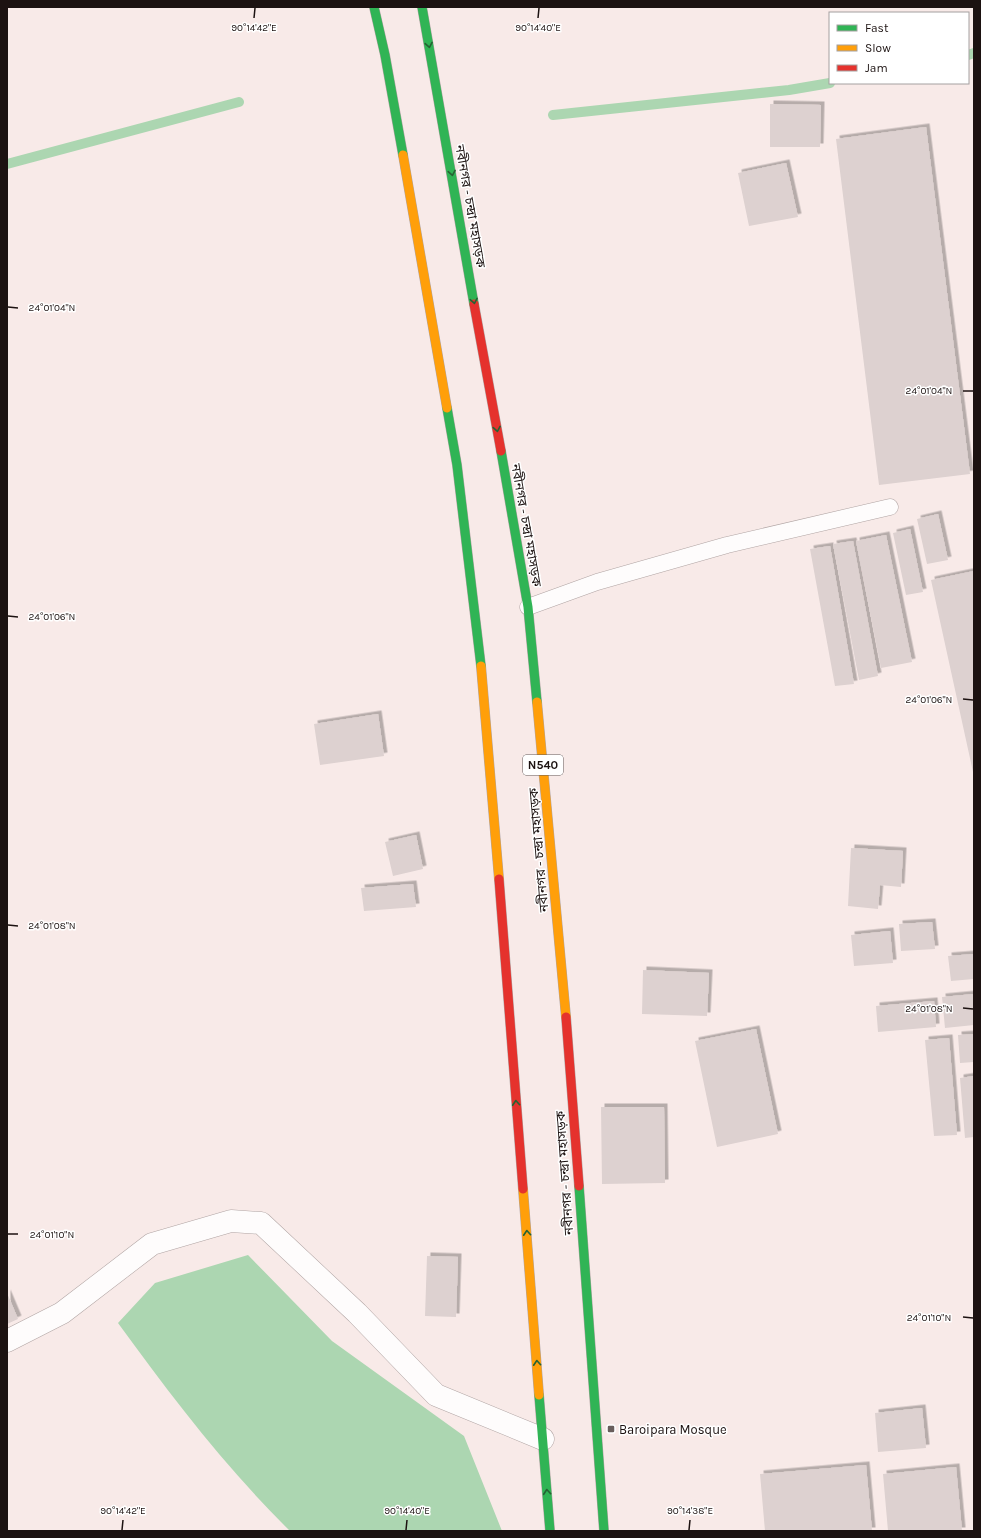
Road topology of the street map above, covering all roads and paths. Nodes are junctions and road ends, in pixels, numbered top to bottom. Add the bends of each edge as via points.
1 (374, 7) edge
2 (422, 7) edge
3 (890, 507) dead end
4 (528, 607) junction
5 (7, 1341) edge
6 (543, 1438) junction
7 (550, 1531) edge
8 (604, 1531) edge

6 -> 1 highway via 482,672 457,465 385,56
2 -> 4 highway, নবীনগর - চন্দ্রা মহাসড়ক / N540
3 - 4 lane via 719,547 597,582
4 - 8 highway, নবীনগর - চন্দ্রা মহাসড়ক / N540 via 566,1012
5 - 6 street via 62,1313 152,1244 231,1221 261,1223 357,1313 436,1395
7 -> 6 highway

